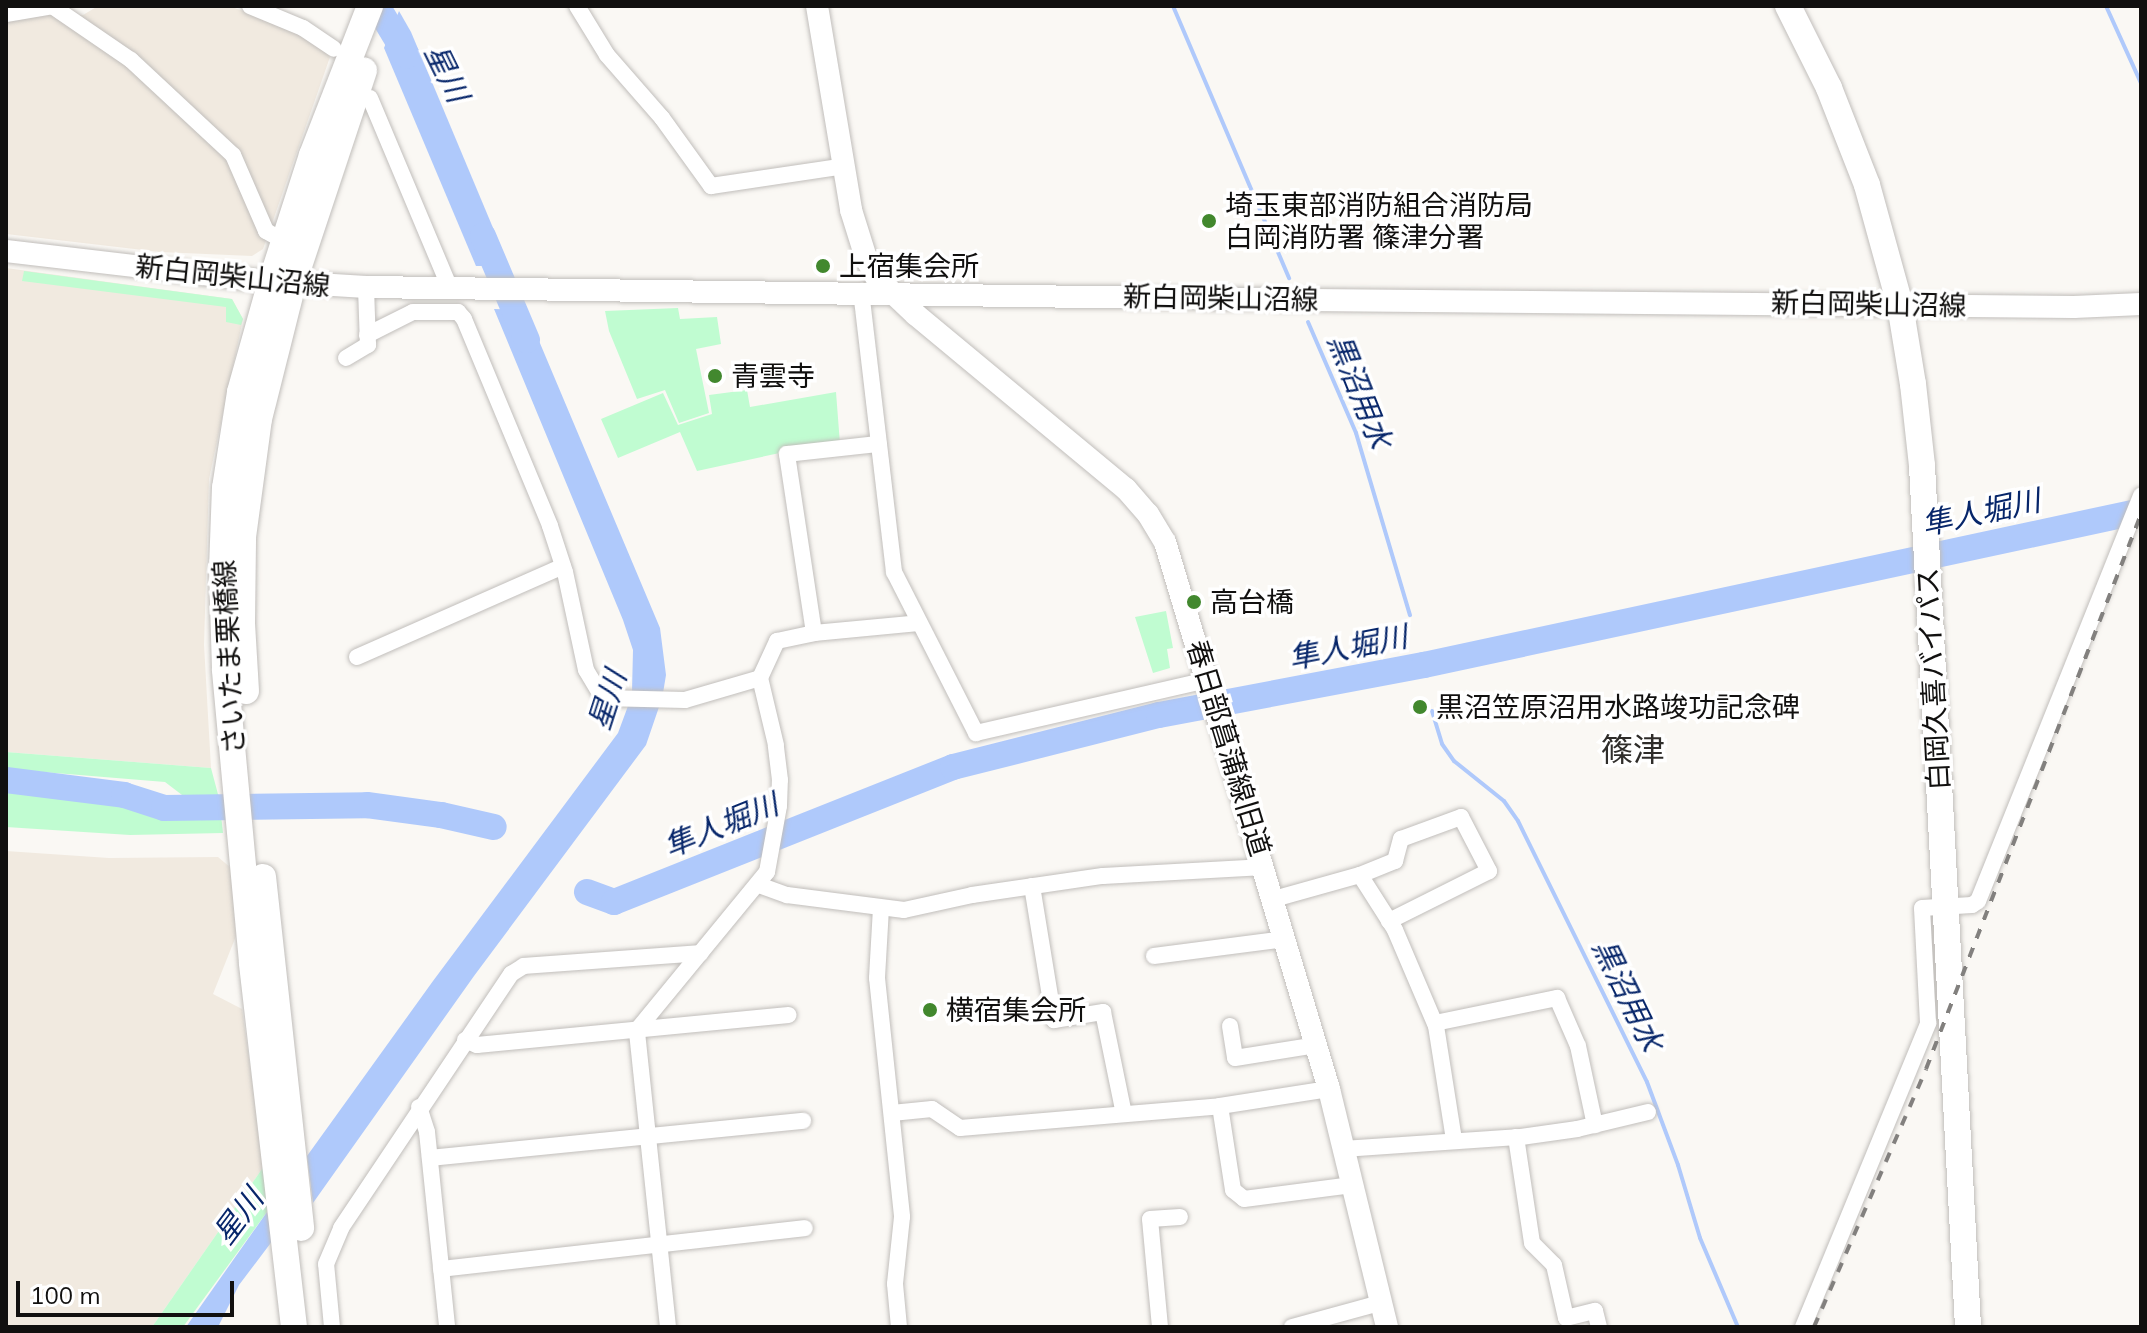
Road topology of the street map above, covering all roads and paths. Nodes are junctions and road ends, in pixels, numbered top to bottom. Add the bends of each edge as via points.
1 (53, 6) edge
2 (250, 6) edge
3 (370, 6) edge
4 (386, 6) edge
5 (577, 6) edge
6 (817, 6) edge
7 (1788, 6) edge
8 (6, 14) edge
9 (352, 54) junction
10 (370, 98) dead end
11 (845, 166) junction
12 (284, 241) junction
13 (6, 251) edge
14 (282, 283) junction
15 (366, 287) junction
16 (456, 288) junction
17 (861, 291) junction
18 (889, 292) junction
19 (2141, 304) edge
20 (1900, 305) junction
21 (367, 335) junction
22 (346, 358) dead end
23 (878, 444) junction
24 (2141, 496) edge
25 (563, 566) junction
26 (919, 623) junction
27 (814, 633) junction
28 (357, 657) dead end
29 (760, 678) junction
30 (1208, 684) junction
31 (249, 821) junction
32 (1265, 867) junction
33 (1360, 875) junction
34 (759, 885) junction
35 (1032, 886) junction
36 (1274, 899) junction
37 (1945, 905) junction
38 (881, 908) junction
39 (1389, 921) junction
40 (1285, 939) junction
41 (701, 953) junction
42 (1154, 956) dead end
43 (789, 1015) dead end
44 (1435, 1023) junction
45 (1230, 1026) dead end
46 (637, 1030) junction
47 (465, 1040) junction
48 (1316, 1045) junction
49 (1329, 1089) junction
50 (1220, 1106) junction
51 (419, 1107) junction
52 (1648, 1112) dead end
53 (892, 1113) junction
54 (1124, 1114) junction
55 (803, 1121) dead end
56 (1595, 1125) junction
57 (648, 1135) junction
58 (1516, 1137) junction
59 (1454, 1140) junction
60 (1343, 1149) junction
61 (430, 1158) junction
62 (1352, 1185) junction
63 (1180, 1217) dead end
64 (805, 1228) dead end
65 (659, 1246) junction
66 (297, 1267) junction
67 (441, 1269) junction
68 (1380, 1303) junction
69 (294, 1327) edge
70 (310, 1327) edge
71 (332, 1327) edge
72 (447, 1327) edge
73 (668, 1327) edge
74 (899, 1327) edge
75 (1160, 1327) edge
76 (1292, 1327) edge
77 (1387, 1327) edge
78 (1599, 1327) edge
79 (1803, 1327) edge
80 (1968, 1327) edge

1 - 8 street
1 - 12 street via 131,60 233,155 266,231
2 - 9 street
3 - 9 main road, さいたま栗橋線
4 - 9 main road, さいたま栗橋線
5 - 11 street via 607,55 711,186
6 - 11 street, 春日部菖蒲線旧道
7 - 20 main road, 白岡久喜バイパス via 1850,138
9 - 12 main road, さいたま栗橋線
9 - 14 main road, さいたま栗橋線
10 - 16 street
11 - 18 street, 春日部菖蒲線旧道 via 862,247
12 - 14 main road, さいたま栗橋線
13 - 14 street, 新白岡柴山沼線
14 - 15 street, 新白岡柴山沼線
14 - 31 main road, さいたま栗橋線 via 243,537
15 - 16 street, 新白岡柴山沼線
15 - 21 street
16 - 17 street, 新白岡柴山沼線
17 - 18 street, 新白岡柴山沼線
17 - 23 street
18 - 20 street, 新白岡柴山沼線
18 - 30 street, 春日部菖蒲線旧道 via 1126,489 1148,514 1176,571
19 - 20 street, 新白岡柴山沼線
20 - 37 main road, 白岡久喜バイパス via 1918,423
21 - 22 street via 368,345
21 - 25 street via 413,312 458,312
23 - 26 street via 894,572
23 - 27 street via 787,454
24 - 37 street via 1978,901
25 - 28 street
25 - 29 street via 586,670 598,693 610,700 685,700
26 - 27 street
26 - 30 street via 976,733
27 - 29 street via 777,641
29 - 34 street via 776,745 779,806 770,858
30 - 32 street, 春日部菖蒲線旧道
31 - 66 main road, さいたま栗橋線 via 292,1146
31 - 66 main road, さいたま栗橋線 via 276,1168
32 - 35 street via 1103,876
32 - 36 street, 春日部菖蒲線旧道
33 - 36 street
33 - 39 street
33 - 39 street via 1395,861 1401,839 1461,817 1489,871
34 - 38 street via 787,895
34 - 41 street
35 - 38 street via 920,908
35 - 54 street via 1054,1020 1103,1012
36 - 40 street, 春日部菖蒲線旧道
37 - 79 street via 1922,908 1928,1023
37 - 80 main road, 白岡久喜バイパス
38 - 53 street via 877,978
39 - 44 street
40 - 42 street
40 - 48 street, 春日部菖蒲線旧道
41 - 46 street
41 - 47 street via 524,966 511,974
43 - 46 street
44 - 56 street via 1557,998 1578,1046
44 - 59 street
45 - 48 street via 1235,1058
46 - 47 street via 477,1045
46 - 57 street
47 - 51 street
48 - 49 street, 春日部菖蒲線旧道
49 - 50 street
49 - 60 street, 春日部菖蒲線旧道
50 - 54 street
50 - 62 street via 1233,1190 1244,1199
51 - 61 street
51 - 71 street via 329,1253
52 - 56 street
53 - 54 street via 932,1109 960,1128
53 - 74 street via 902,1217 895,1284
55 - 57 street
56 - 58 street
57 - 61 street
57 - 65 street
58 - 59 street
58 - 78 street via 1532,1243 1554,1265 1566,1318 1595,1311
59 - 60 street
60 - 62 street, 春日部菖蒲線旧道
61 - 67 street
62 - 68 street, 春日部菖蒲線旧道
63 - 75 street via 1150,1219
64 - 65 street
65 - 67 street
65 - 73 street
66 - 69 main road, さいたま栗橋線
66 - 70 main road, さいたま栗橋線
67 - 72 street
68 - 76 street
68 - 77 street, 春日部菖蒲線旧道

